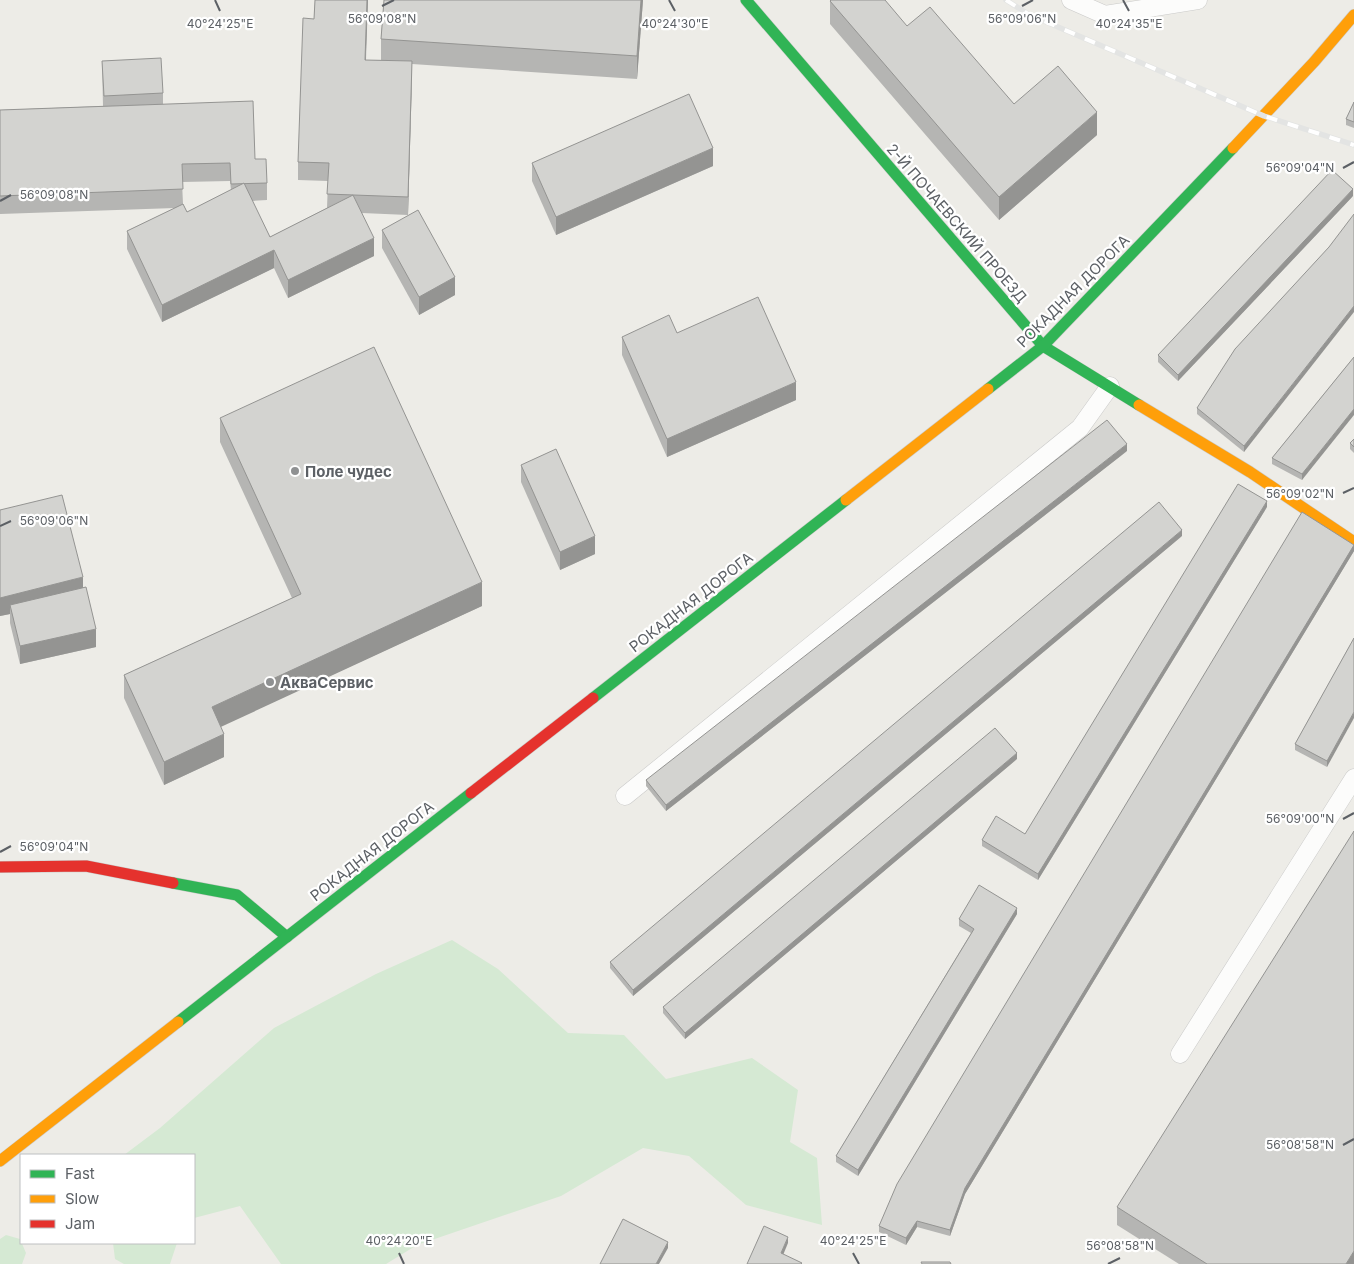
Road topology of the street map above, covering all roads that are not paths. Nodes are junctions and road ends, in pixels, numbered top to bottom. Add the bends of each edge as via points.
1 (746, 0) edge
2 (1071, 0) edge
3 (1198, 0) edge
4 (1354, 15) edge
5 (1043, 346) junction
6 (1110, 386) junction
7 (1354, 542) edge
8 (1354, 778) edge
9 (625, 796) dead end
10 (0, 867) edge
11 (287, 936) junction
12 (1180, 1054) dead end
13 (0, 1161) edge

1 - 5 main road, 2-Й ПОЧАЕВСКИЙ ПРОЕЗД
2 - 3 lane via 1105,15
4 - 5 main road, РОКАДНАЯ ДОРОГА via 1264,116
5 - 6 main road, 2-Й ПОЧАЕВСКИЙ ПРОЕЗД
5 - 11 main road, РОКАДНАЯ ДОРОГА
6 - 7 main road, 2-Й ПОЧАЕВСКИЙ ПРОЕЗД via 1250,472
6 - 9 lane via 1080,428
8 - 12 lane
10 - 11 main road via 86,866 236,896
11 - 13 main road, РОКАДНАЯ ДОРОГА

